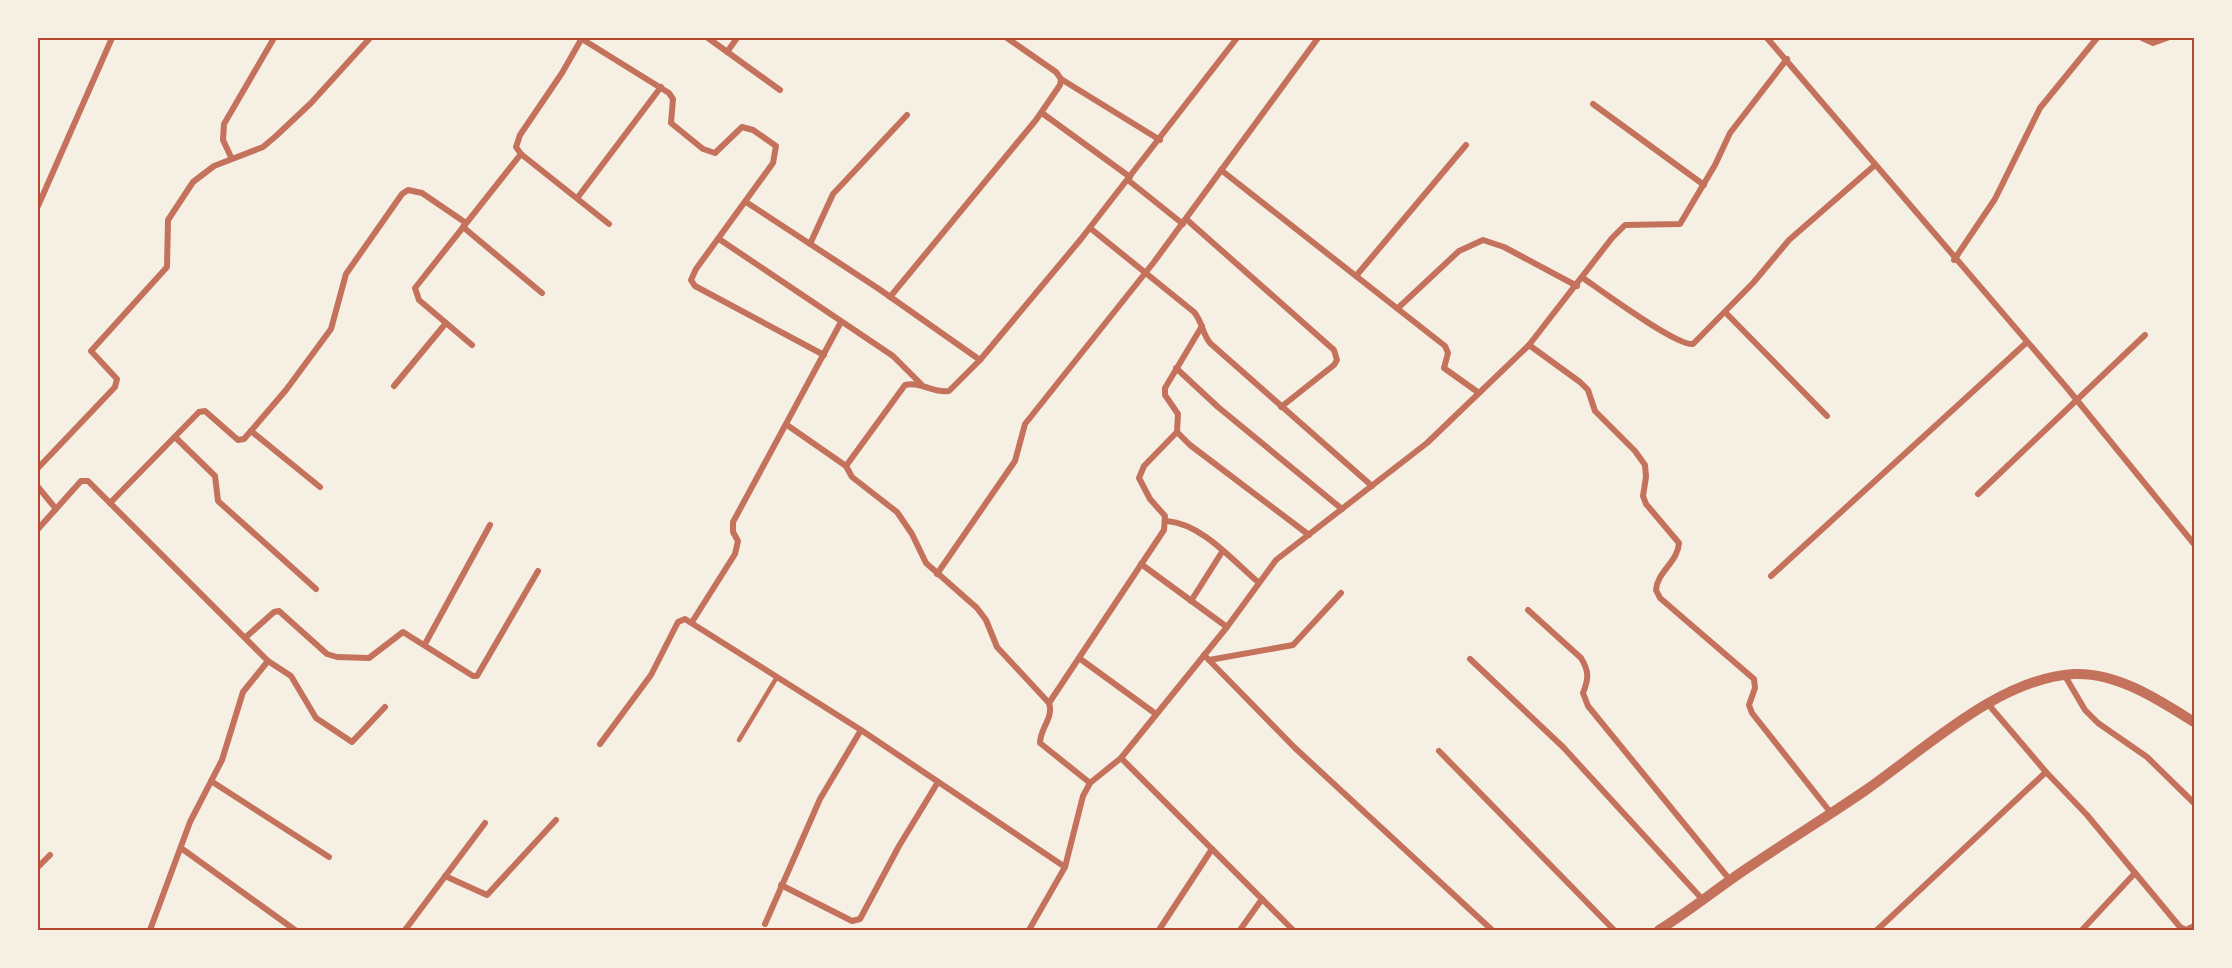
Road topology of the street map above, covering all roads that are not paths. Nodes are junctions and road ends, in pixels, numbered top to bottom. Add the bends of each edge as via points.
1 (112, 38) edge
2 (274, 38) edge
3 (370, 38) edge
4 (582, 38) edge
5 (708, 38) edge
6 (737, 38) edge
7 (1007, 38) edge
8 (1237, 38) edge
9 (1318, 38) edge
10 (1767, 38) edge
11 (2097, 38) edge
12 (2142, 38) edge
13 (2167, 38) edge
14 (727, 52) junction
15 (1787, 58) junction
16 (1061, 79) junction
17 (661, 87) junction
18 (780, 90) dead end
19 (1593, 104) dead end
20 (1042, 113) junction
21 (907, 115) dead end
22 (1160, 140) junction
23 (1466, 145) dead end
24 (521, 154) junction
25 (231, 157) junction
26 (1875, 165) junction
27 (1221, 170) junction
28 (1129, 178) junction
29 (1704, 185) junction
30 (578, 197) junction
31 (746, 202) junction
32 (38, 206) edge
33 (1184, 222) junction
34 (609, 224) dead end
35 (464, 225) junction
36 (1090, 228) junction
37 (719, 239) junction
38 (810, 244) junction
39 (1954, 260) junction
40 (1146, 273) junction
41 (1356, 276) junction
42 (1583, 278) junction
43 (1577, 286) junction
44 (542, 293) dead end
45 (890, 297) junction
46 (1398, 308) junction
47 (1725, 312) junction
48 (841, 322) junction
49 (447, 323) junction
50 (1202, 326) junction
51 (2145, 335) dead end
52 (2026, 343) junction
53 (472, 345) dead end
54 (1529, 345) junction
55 (824, 355) junction
56 (980, 360) junction
57 (1176, 368) junction
58 (921, 385) junction
59 (394, 386) dead end
60 (1479, 393) junction
61 (2077, 401) junction
62 (1281, 407) junction
63 (1827, 416) dead end
64 (787, 425) junction
65 (251, 431) junction
66 (1177, 432) junction
67 (175, 436) junction
68 (846, 466) junction
69 (38, 468) edge
70 (1372, 486) junction
71 (38, 487) edge
72 (320, 487) dead end
73 (1978, 494) dead end
74 (110, 503) junction
75 (56, 509) junction
76 (1342, 509) junction
77 (1167, 521) junction
78 (490, 525) dead end
79 (38, 529) edge
80 (1309, 535) junction
81 (2194, 543) edge
82 (1222, 552) junction
83 (1142, 564) junction
84 (538, 571) dead end
85 (937, 573) junction
86 (1771, 576) dead end
87 (1258, 582) junction
88 (315, 589) dead end
89 (1341, 593) dead end
90 (1191, 601) junction
91 (1528, 610) dead end
92 (692, 622) junction
93 (1227, 627) junction
94 (246, 637) junction
95 (425, 644) junction
96 (1207, 657) junction
97 (1078, 658) junction
98 (1470, 659) dead end
99 (268, 661) junction
100 (2065, 676) junction
101 (777, 677) junction
102 (1048, 704) junction
103 (1988, 704) junction
104 (386, 707) dead end
105 (1156, 714) junction
106 (2194, 722) edge
107 (861, 730) junction
108 (739, 740) dead end
109 (600, 744) dead end
110 (1439, 751) dead end
111 (1121, 758) junction
112 (2046, 772) junction
113 (211, 781) junction
114 (938, 782) junction
115 (1090, 783) junction
116 (2194, 803) edge
117 (1831, 813) junction
118 (556, 820) dead end
119 (485, 823) dead end
120 (181, 848) junction
121 (1212, 849) junction
122 (50, 855) dead end
123 (329, 857) dead end
124 (38, 867) edge
125 (1065, 867) junction
126 (2135, 873) junction
127 (445, 876) junction
128 (1730, 881) junction
129 (781, 885) junction
130 (1262, 899) junction
131 (1703, 901) junction
132 (765, 924) dead end
133 (2194, 926) edge
134 (150, 930) edge
135 (295, 930) edge
136 (405, 930) edge
137 (1029, 930) edge
138 (1159, 930) edge
139 (1240, 930) edge
140 (1293, 930) edge
141 (1492, 930) edge
142 (1614, 930) edge
143 (1659, 930) edge
144 (1877, 930) edge
145 (2082, 930) edge

1 - 32 street
2 - 25 street via 224,124 223,140
3 - 25 street via 276,136 250,153
4 - 17 street
4 - 24 street via 520,135 516,147
5 - 14 street
6 - 14 street
7 - 16 street
8 - 22 street
9 - 27 street
10 - 15 street
11 - 39 street via 2040,108 1995,199
12 - 13 street via 2153,43
14 - 18 street
15 - 26 street
15 - 29 street via 1730,133
16 - 20 street
16 - 22 street
17 - 30 street
17 - 31 street via 673,99 671,123 710,153 720,150 742,127 776,146 777,156
19 - 29 street
20 - 28 street
20 - 45 street
21 - 38 street via 833,194
22 - 28 street
23 - 41 street
24 - 30 street
24 - 35 street
25 - 69 street via 214,166 182,196 168,220 167,267 93,346 93,355 117,380 115,387
26 - 39 street
26 - 47 street via 1789,240
27 - 33 street
27 - 41 street
28 - 33 street
28 - 36 street
29 - 42 street via 1680,224 1625,225
30 - 34 street
31 - 37 street
31 - 38 street
33 - 40 street
33 - 62 street via 1334,350 1334,365
35 - 44 street
35 - 49 street via 415,288 419,300
35 - 65 street via 422,193 408,190 402,194 346,274 331,329
36 - 40 street
36 - 56 street
37 - 48 street
37 - 55 street via 696,269 692,283
38 - 45 street
39 - 52 street
40 - 50 street via 1194,312
40 - 85 street via 1025,423 1015,461
41 - 46 street
42 - 43 street
42 - 47 street via 1686,345 1700,340
43 - 46 street via 1483,240 1459,251
43 - 54 street
45 - 56 street
46 - 60 street via 1445,346 1448,353 1444,368
47 - 63 street
48 - 55 street
48 - 58 street via 892,357
49 - 53 street
49 - 59 street
50 - 57 street
50 - 62 street via 1210,343
51 - 61 street
52 - 61 street
52 - 86 street
54 - 60 street
54 - 117 street via 1588,390 1595,411 1645,465 1646,504 1679,543 1679,551 1660,577 1656,590 1660,598 1754,679 1749,705 1752,713
55 - 64 street
56 - 58 street via 950,391
57 - 66 street via 1165,395 1178,414
57 - 76 street
58 - 68 street via 905,385 899,390
60 - 70 street via 1427,443
61 - 73 street
61 - 81 street
62 - 70 street
64 - 68 street
64 - 92 street via 733,522 738,541 735,554
65 - 67 street via 241,441 202,411
65 - 72 street
66 - 77 street via 1144,466 1139,478
66 - 80 street
67 - 74 street
67 - 88 street via 215,476 218,501
68 - 85 street via 852,477 897,512 921,557
70 - 76 street
71 - 75 street
74 - 75 street via 85,480
74 - 94 street
75 - 79 street
76 - 80 street
77 - 82 street via 1192,528
77 - 83 street
78 - 95 street
80 - 87 street via 1276,560
82 - 87 street
82 - 90 street
83 - 90 street
83 - 97 street
84 - 95 street via 477,676
85 - 102 street via 977,608 997,647
87 - 93 street
89 - 96 street via 1293,645
90 - 93 street
91 - 128 street via 1581,658 1587,667 1583,693 1588,706
92 - 101 street
92 - 109 street via 678,622 648,681
93 - 96 street
94 - 95 street via 279,611 327,654 337,657 369,658 403,632
94 - 99 street
96 - 105 street
96 - 141 street via 1295,748
97 - 102 street
97 - 105 street
98 - 131 street via 1563,747
99 - 104 street via 291,676 316,718 352,742
99 - 113 street via 243,692 222,760
100 - 103 street via 2023,686
100 - 106 street via 2099,675
100 - 116 street via 2085,710 2098,723 2147,757
101 - 107 street
101 - 108 lane
102 - 115 street via 1050,716 1040,736 1041,743
103 - 112 street
103 - 117 street
105 - 111 street
107 - 114 street
107 - 129 street via 820,799
110 - 142 street
111 - 115 street
111 - 121 street
112 - 126 street
112 - 144 street
113 - 120 street
113 - 123 street
114 - 125 street
114 - 129 street via 860,919 852,921
115 - 125 street via 1083,796
117 - 128 street
118 - 127 street via 487,895
119 - 127 street
120 - 134 street
120 - 135 street
121 - 130 street
121 - 138 street
122 - 124 street
125 - 137 street
126 - 133 street via 2180,927 2186,930
126 - 145 street
127 - 136 street
128 - 131 street
129 - 132 street
130 - 139 street
130 - 140 street
131 - 143 street

